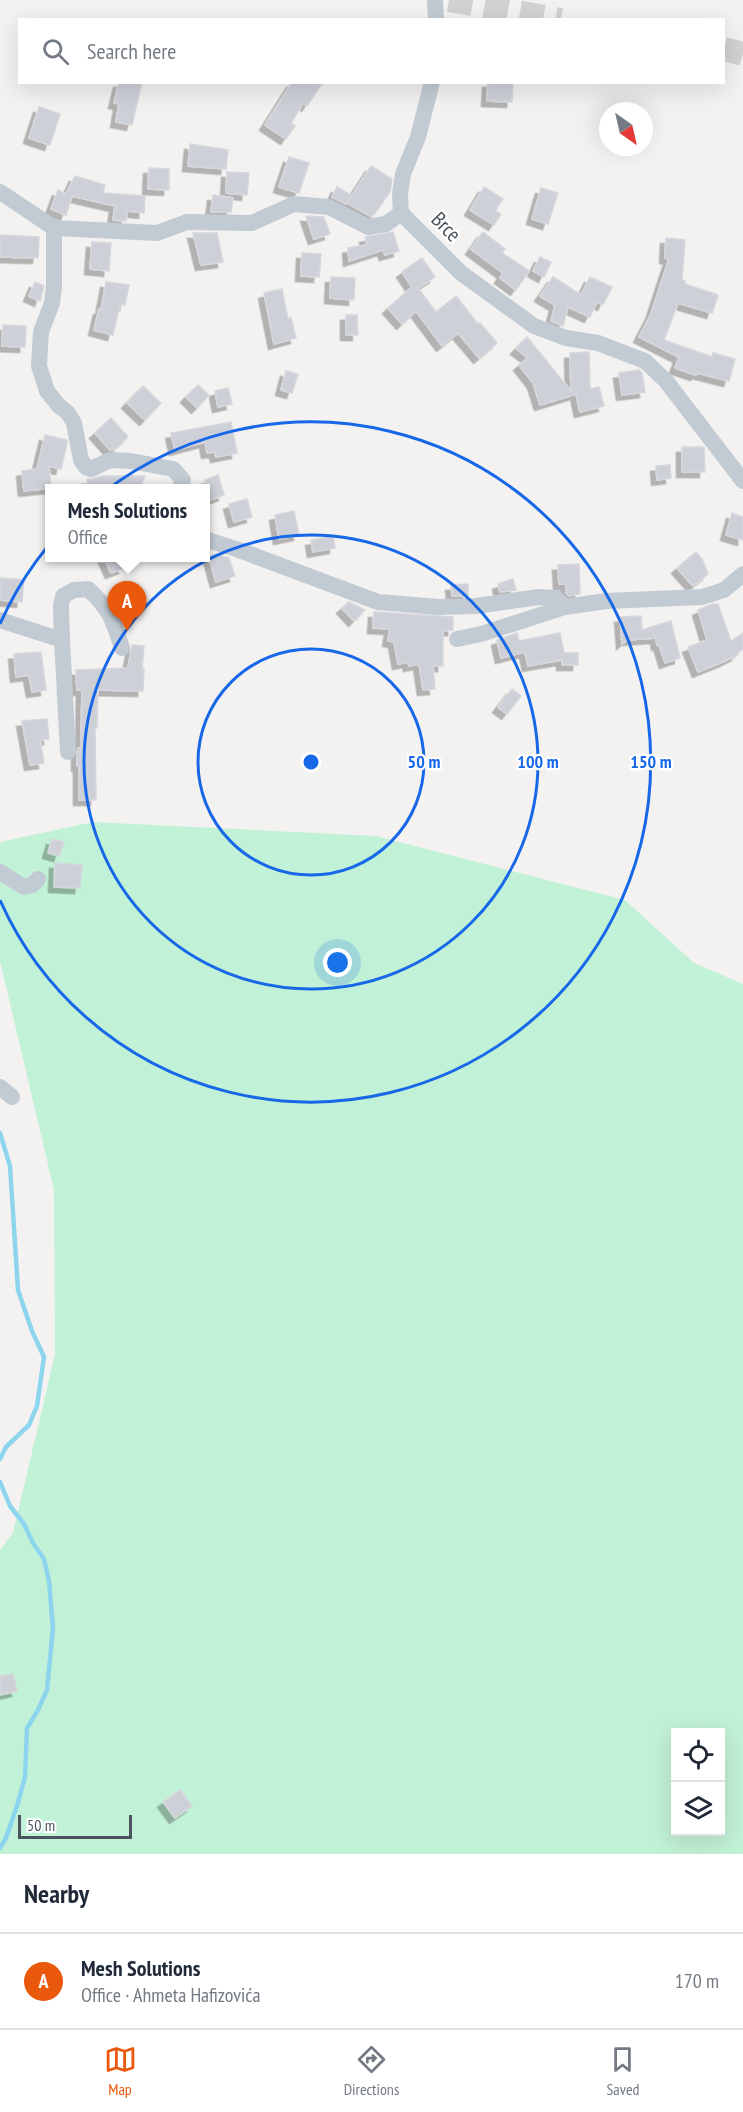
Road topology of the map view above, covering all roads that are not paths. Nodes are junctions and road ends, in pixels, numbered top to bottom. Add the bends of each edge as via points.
1 (435, 0) edge
2 (436, 18) edge
3 (431, 84) edge
4 (0, 192) edge
5 (401, 213) junction
6 (54, 228) junction
7 (743, 481) edge
8 (182, 484) edge
9 (210, 541) edge
10 (743, 574) edge
11 (566, 607) junction
12 (0, 620) edge
13 (457, 639) dead end
14 (62, 640) junction
15 (122, 648) dead end
16 (68, 752) dead end
17 (0, 872) edge
18 (38, 879) dead end

1 - 2 street
3 - 5 street via 418,137 403,174
4 - 6 street
5 - 6 street, Brce via 386,224 368,227 329,207 294,204 252,223 187,222 158,233
5 - 7 street, Brce via 461,273 534,326 645,362 666,381
6 - 8 street via 54,287 41,332 39,366 46,391 74,423 86,467 120,460 173,470 183,480
9 - 11 street via 378,602 476,606 539,597 556,598
10 - 11 street via 723,590 702,597 606,601
11 - 13 street
12 - 14 street
14 - 15 street via 63,596 88,589 104,604
14 - 16 street
17 - 18 street via 24,887

